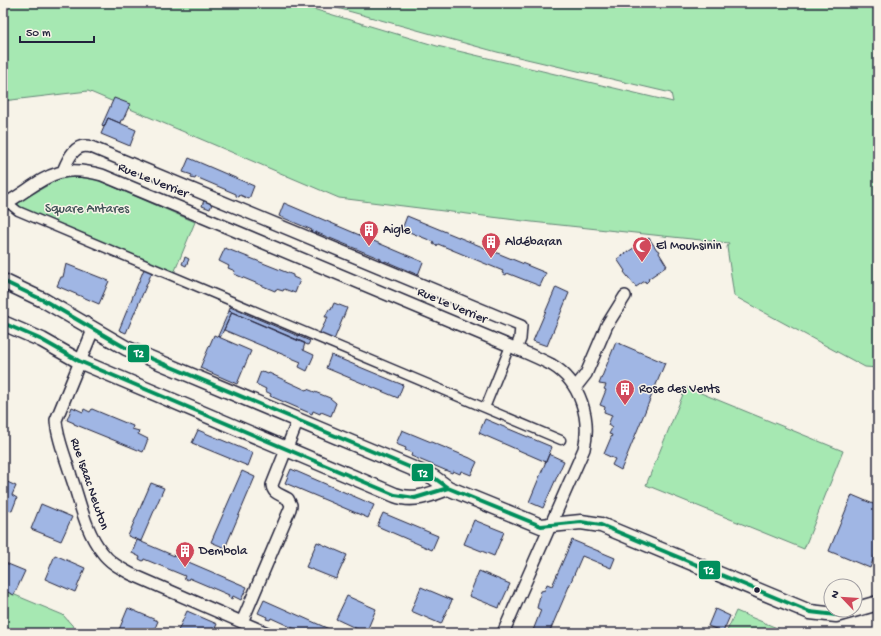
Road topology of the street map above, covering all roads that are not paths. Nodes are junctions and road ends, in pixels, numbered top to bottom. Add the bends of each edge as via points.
1 (63, 170) junction
2 (5, 204) edge
3 (3, 281) edge
4 (625, 296) dead end
5 (3, 323) edge
6 (92, 330) junction
7 (513, 348) junction
8 (79, 361) junction
9 (575, 388) junction
10 (485, 408) junction
11 (298, 420) junction
12 (561, 440) dead end
13 (286, 449) junction
14 (448, 488) junction
15 (550, 526) junction
16 (878, 603) edge
17 (242, 622) junction
18 (267, 633) edge
19 (503, 633) edge

1 - 2 street via 47,176
1 - 7 street, Rue Le Verrier via 102,175
1 - 7 street via 74,150 91,146 521,326 520,339
2 - 10 street
3 - 6 street via 40,299
4 - 9 street via 607,325 586,374
5 - 8 street via 42,340
6 - 8 street, Rue Isaac Newton
6 - 11 street via 132,351
7 - 9 street, Rue Le Verrier via 553,365
7 - 10 street
8 - 13 street
8 - 17 street, Rue Isaac Newton via 58,413 56,425 88,528 96,544 109,560 125,571
9 - 15 street, Rue Le Verrier via 586,416 586,438 584,449
10 - 12 street
11 - 13 street
11 - 14 street via 433,477
13 - 14 street via 404,499 430,495
13 - 17 street via 272,485 276,493 288,499 290,509
14 - 15 street via 542,526
15 - 16 street via 581,522 600,525 810,612 836,615
15 - 19 street, Rue Le Verrier
17 - 18 street, Rue Isaac Newton

